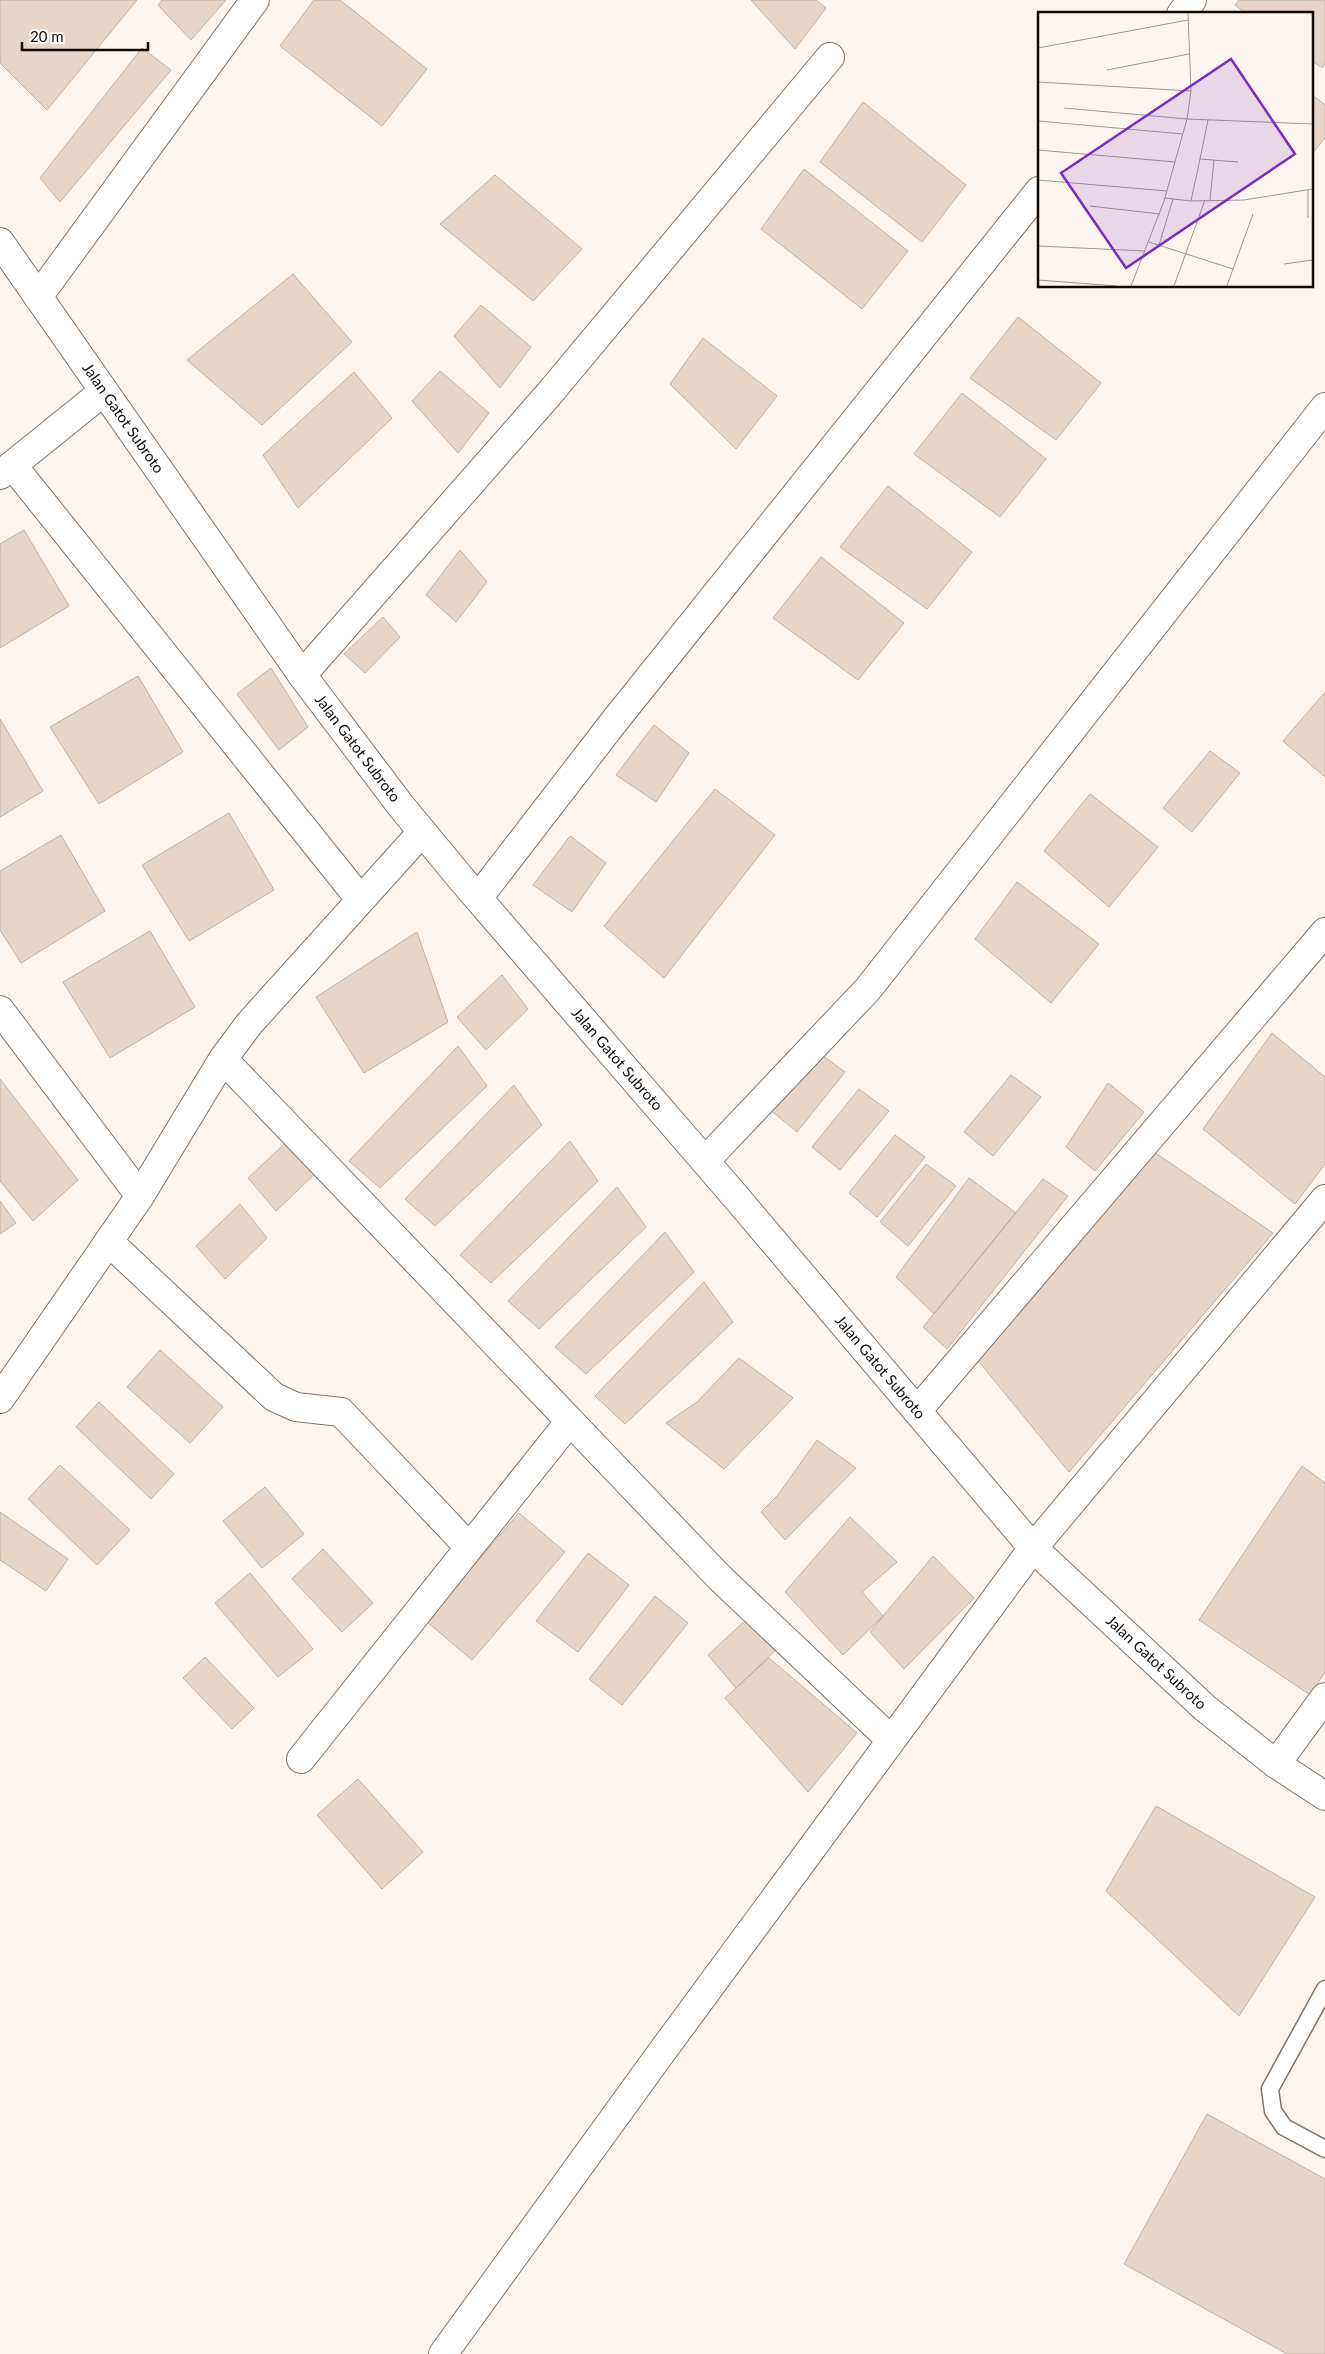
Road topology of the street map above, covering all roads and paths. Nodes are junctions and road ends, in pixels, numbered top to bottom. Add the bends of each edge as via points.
1 (255, 0) edge
2 (1192, 0) edge
3 (1183, 12) edge
4 (830, 57) dead end
5 (1038, 192) edge
6 (0, 242) edge
7 (38, 298) junction
8 (103, 392) junction
9 (1325, 407) edge
10 (6, 471) edge
11 (302, 675) junction
12 (422, 832) junction
13 (360, 898) junction
14 (478, 898) junction
15 (1325, 932) edge
16 (0, 1010) edge
17 (223, 1058) junction
18 (705, 1161) junction
19 (140, 1196) junction
20 (1325, 1199) edge
21 (109, 1242) junction
22 (0, 1399) edge
23 (917, 1411) junction
24 (570, 1421) junction
25 (469, 1547) junction
26 (1034, 1548) junction
27 (1325, 1697) edge
28 (891, 1740) junction
29 (301, 1759) dead end
30 (1276, 1764) junction
31 (1325, 1796) edge
32 (1325, 1989) edge
33 (1325, 2149) edge
34 (443, 2354) edge

1 - 7 street
2 - 3 street
4 - 11 street via 549,394
5 - 14 street via 625,708
6 - 7 street, Jalan Gatot Subroto
7 - 8 street, Jalan Gatot Subroto
8 - 10 street
8 - 11 street, Jalan Gatot Subroto
9 - 18 street via 868,989
10 - 13 street
11 - 12 street, Jalan Gatot Subroto
12 - 13 street
12 - 14 street, Jalan Gatot Subroto
13 - 17 street
14 - 18 street, Jalan Gatot Subroto
15 - 23 street
16 - 19 street
17 - 19 street
17 - 24 street
18 - 23 street, Jalan Gatot Subroto
19 - 21 street
20 - 26 street
21 - 22 street
21 - 25 street via 274,1397 296,1407 342,1412
23 - 26 street, Jalan Gatot Subroto
24 - 25 street
24 - 28 street via 720,1578
25 - 29 street
26 - 28 street
26 - 30 street, Jalan Gatot Subroto via 1205,1708
27 - 30 street
28 - 34 street
30 - 31 street, Jalan Gatot Subroto
32 - 33 lane via 1270,2089 1273,2111 1284,2127

